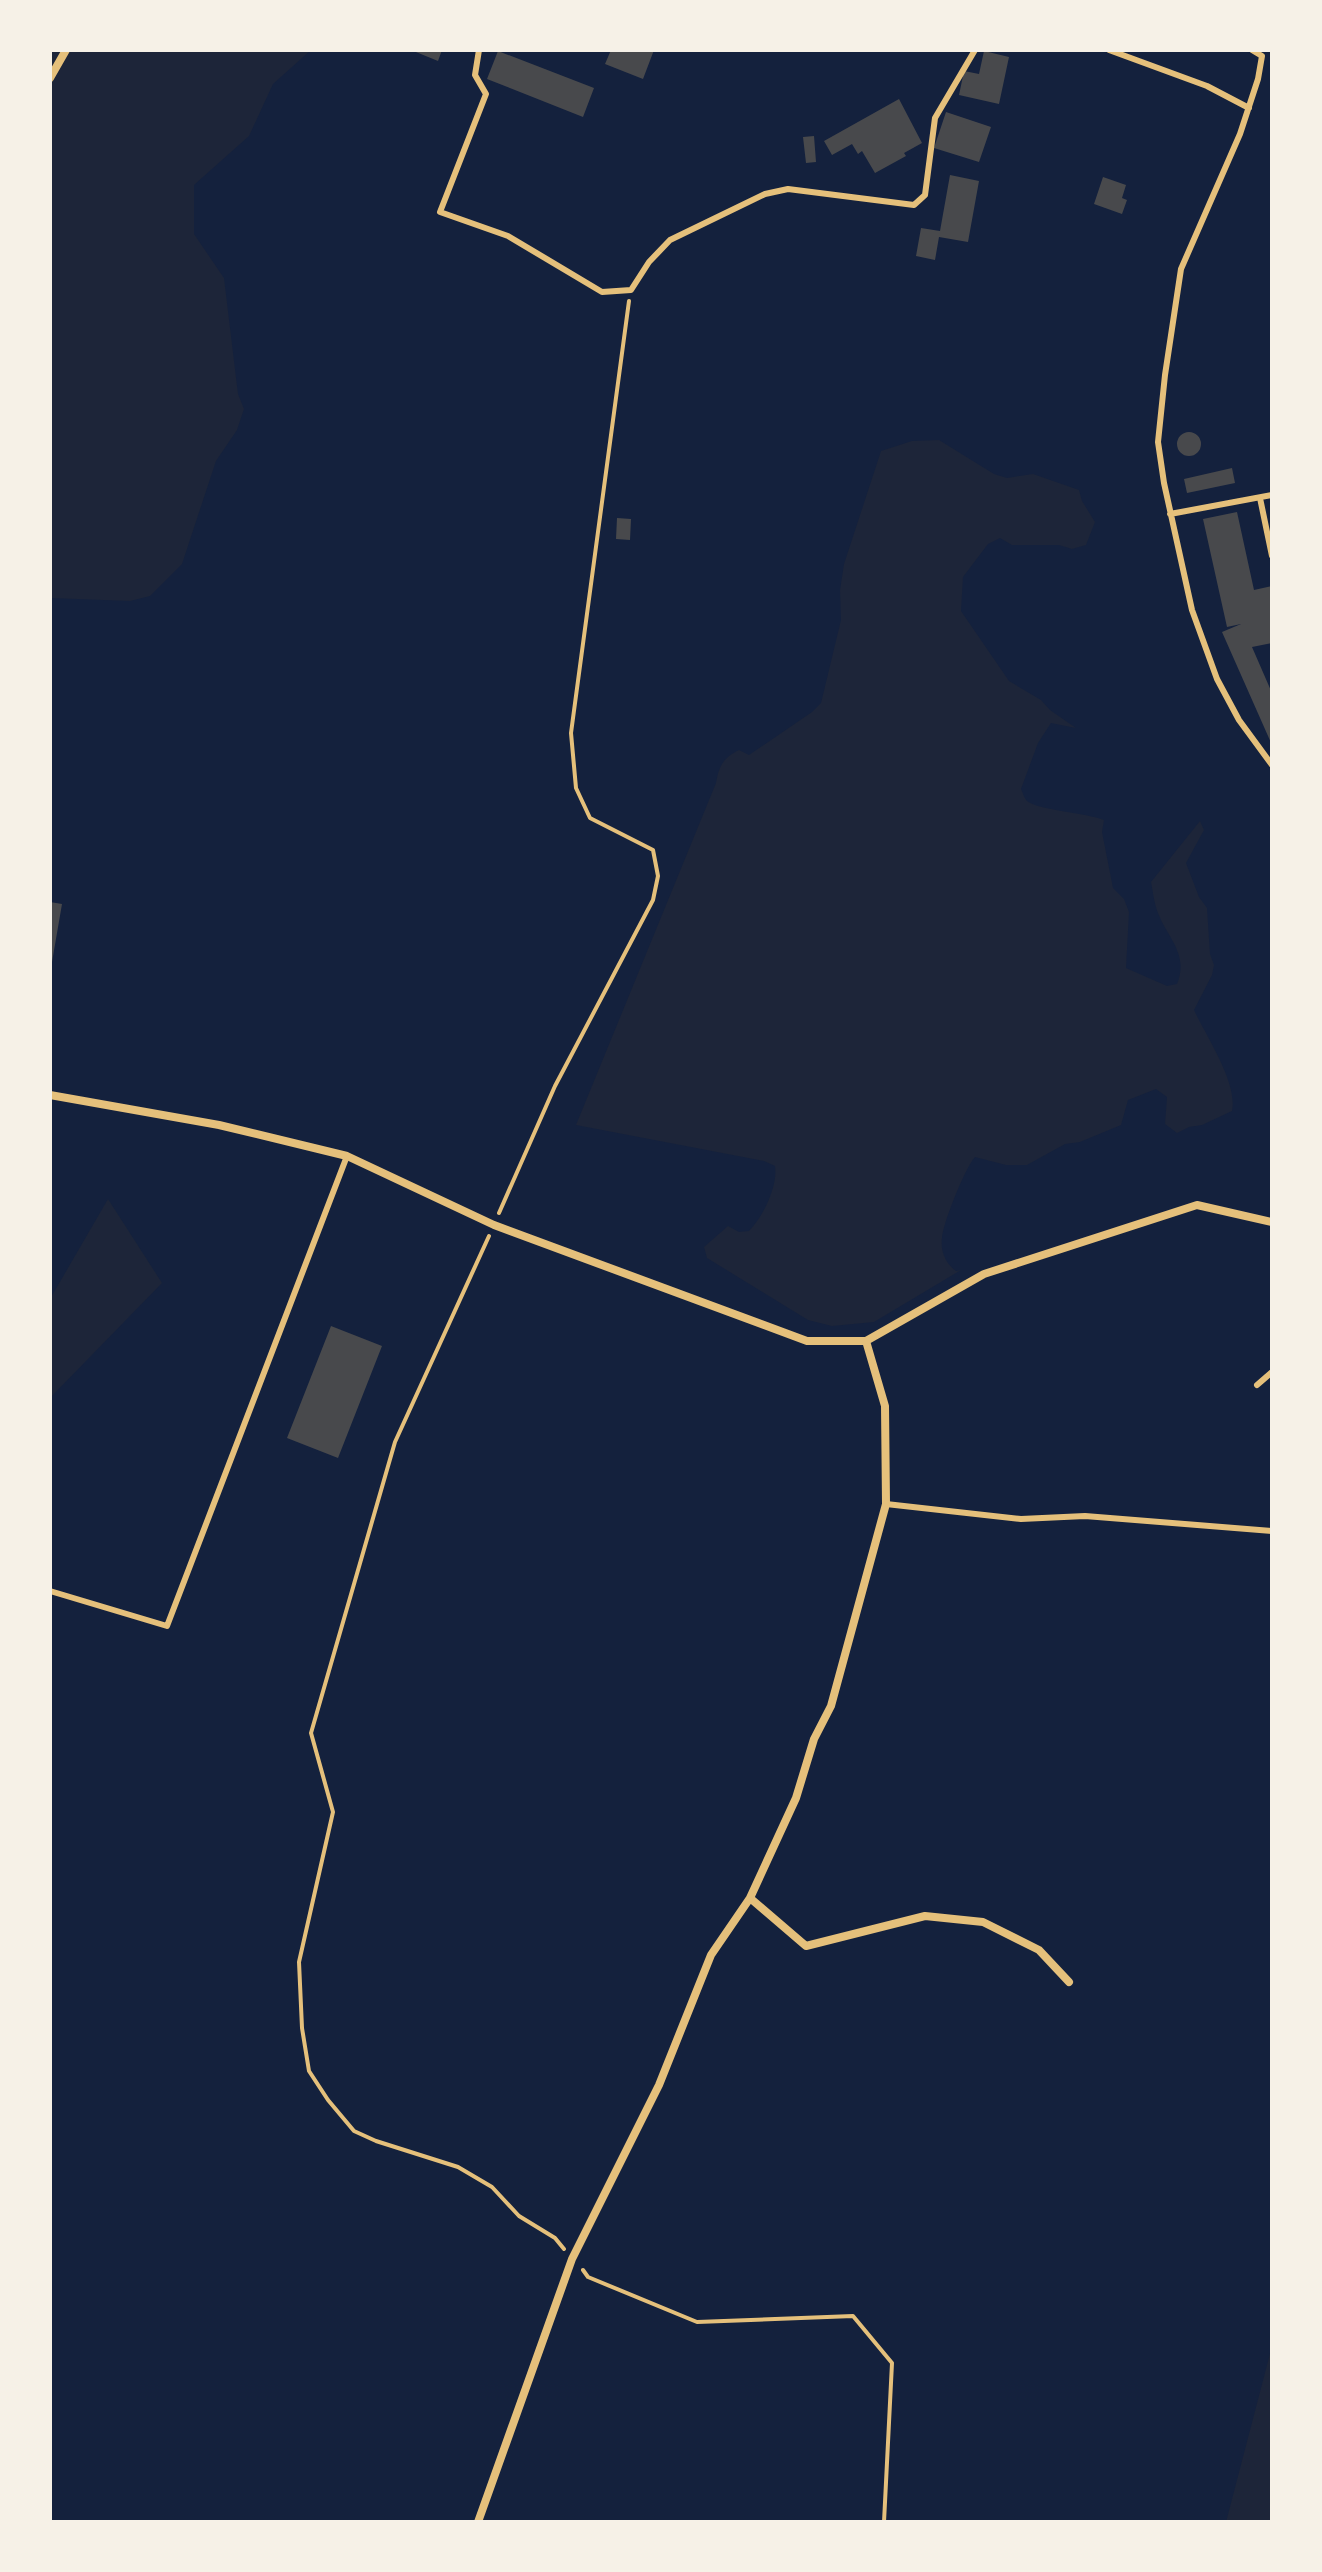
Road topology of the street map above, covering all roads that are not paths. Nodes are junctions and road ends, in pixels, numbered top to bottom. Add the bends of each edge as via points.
1 (66, 50) edge
2 (479, 50) edge
3 (975, 50) edge
4 (1109, 50) edge
5 (1252, 50) edge
6 (50, 78) edge
7 (1249, 108) junction
8 (1272, 495) edge
9 (1260, 498) junction
10 (1170, 514) junction
11 (1272, 556) edge
12 (1272, 765) edge
13 (50, 1095) edge
14 (347, 1156) junction
15 (1272, 1222) edge
16 (866, 1341) junction
17 (1272, 1372) edge
18 (1257, 1385) dead end
19 (886, 1504) junction
20 (1272, 1531) edge
21 (50, 1591) edge
22 (750, 1898) junction
23 (1069, 1982) dead end
24 (478, 2522) edge

1 - 6 street
2 - 3 lane via 475,75 486,94 440,212 508,236 602,292 631,290 670,240 765,194 788,189 914,205 925,195 935,118
4 - 7 lane via 1207,86
5 - 7 lane via 1262,56
7 - 10 lane via 1181,269 1158,442
8 - 9 lane
9 - 10 lane
9 - 11 lane
10 - 12 lane via 1192,610 1217,679
13 - 14 street via 219,1125
14 - 16 street via 494,1225 807,1341
14 - 21 lane via 167,1626
15 - 16 street via 1197,1205 984,1274
16 - 19 street via 885,1406
17 - 18 lane
19 - 20 lane via 1021,1519 1085,1516
19 - 22 street via 831,1706
22 - 23 street via 806,1946 925,1916 983,1922 1039,1950
22 - 24 street via 711,1955 659,2085 572,2259

